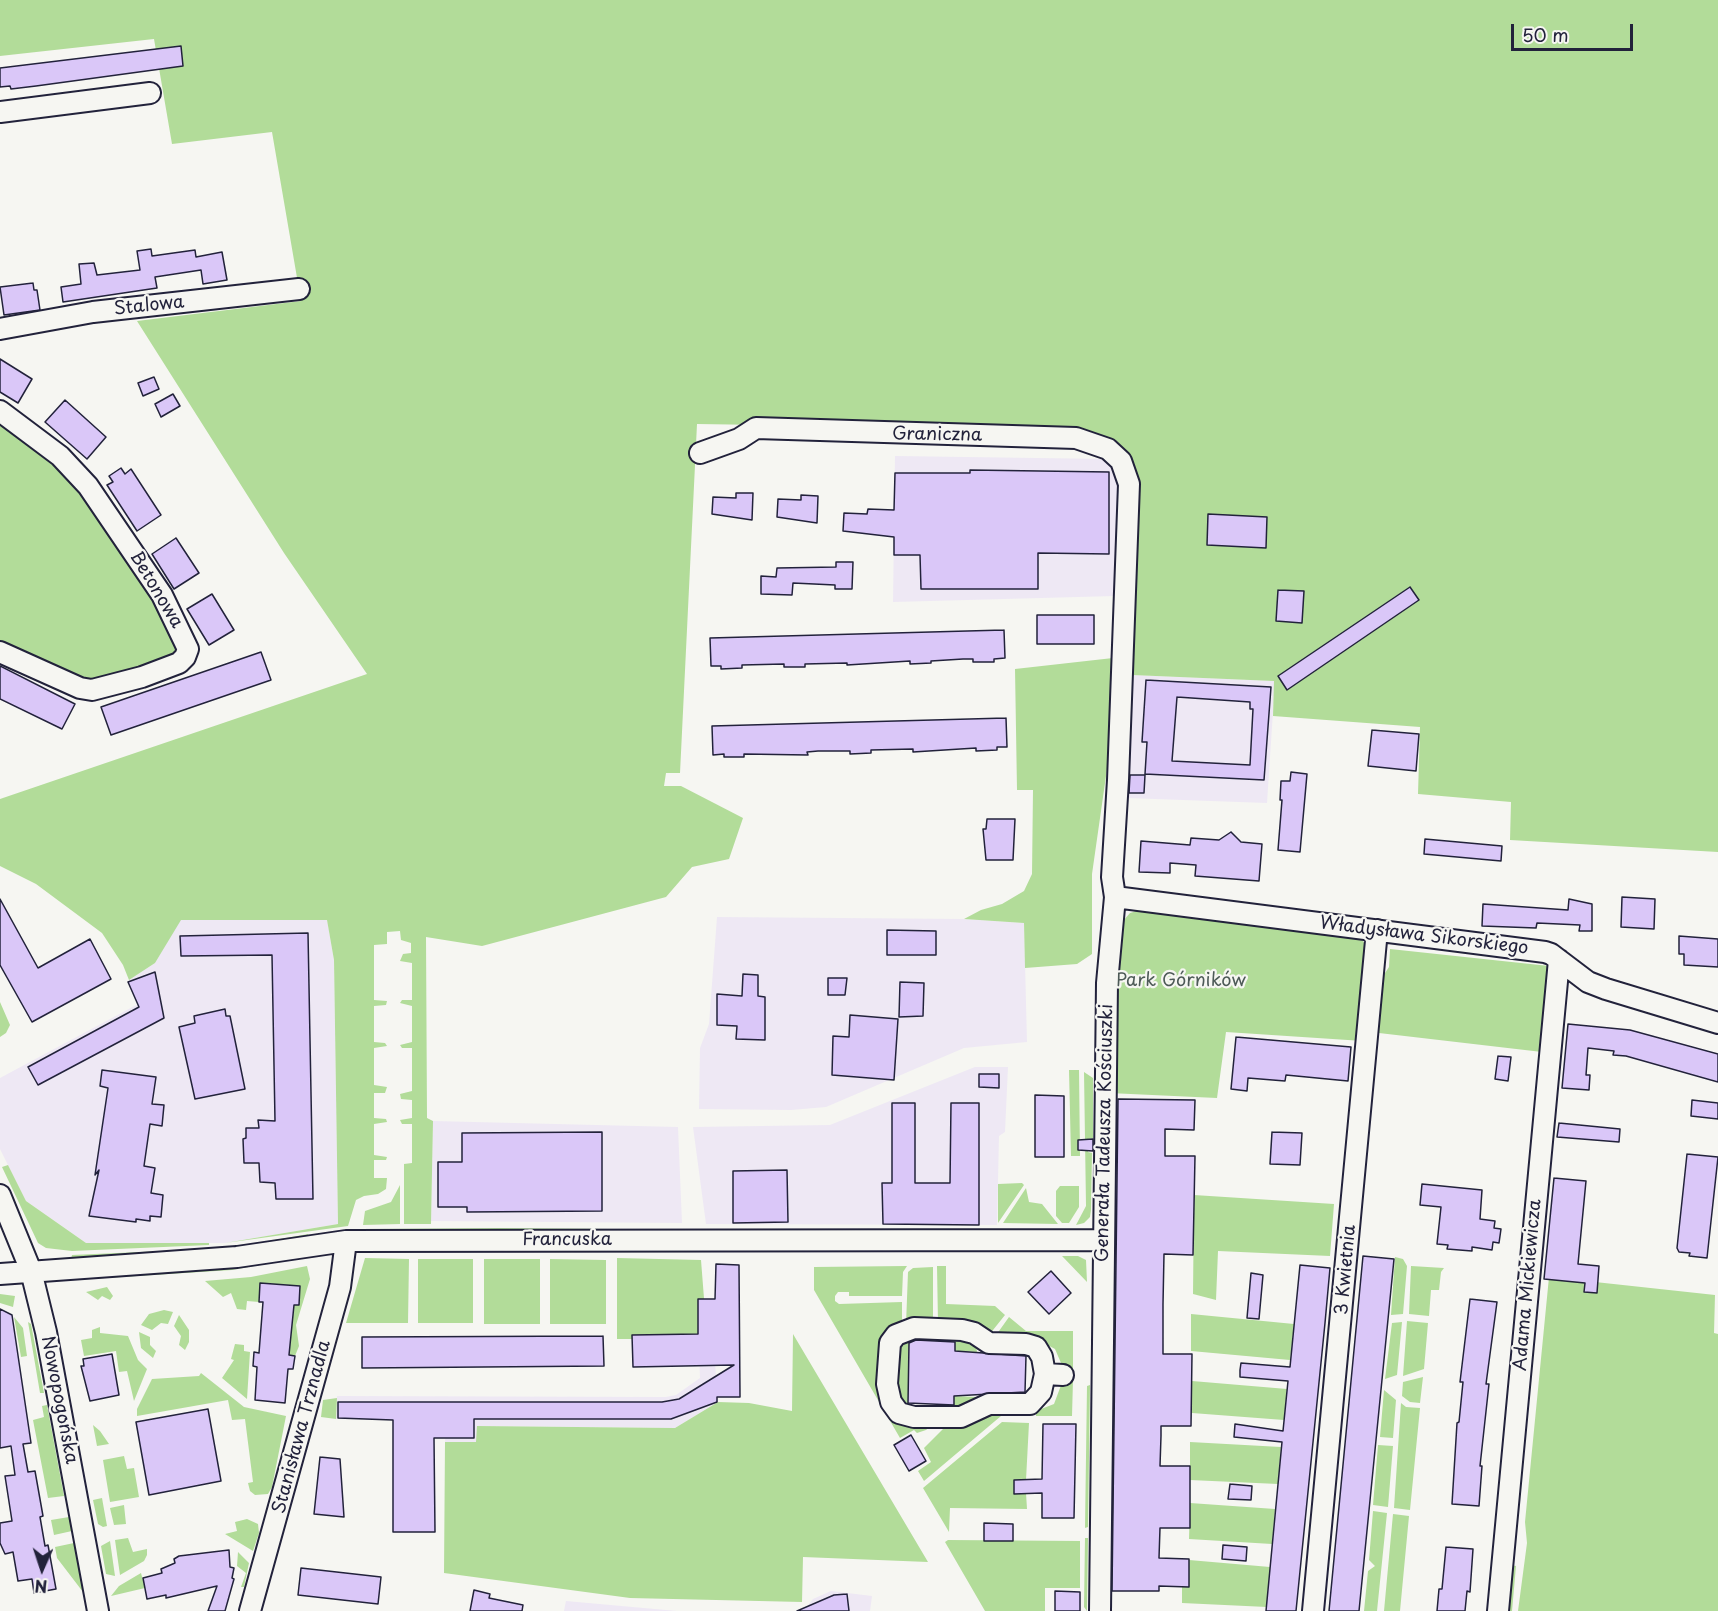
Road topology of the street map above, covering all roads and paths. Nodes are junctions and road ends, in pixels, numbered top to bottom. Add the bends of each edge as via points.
1 (150, 93) dead end
2 (0, 112) edge
3 (298, 289) dead end
4 (0, 329) edge
5 (0, 411) edge
6 (700, 453) dead end
7 (1128, 512) joint
8 (0, 651) edge
9 (1115, 897) junction
10 (1377, 930) junction
11 (1559, 960) junction
12 (1718, 1023) edge
13 (0, 1195) edge
14 (1104, 1240) junction
15 (346, 1241) junction
16 (31, 1271) junction
17 (0, 1274) edge
18 (1054, 1375) joint
19 (98, 1611) edge
20 (250, 1611) edge
21 (1100, 1611) edge
22 (1314, 1611) edge
23 (1498, 1611) edge

1 - 2 street
3 - 4 street, Stalowa via 93,312
5 - 8 street, Betonowa via 60,456 88,486 162,595 188,649 179,663 142,678 92,690
6 - 7 street, Graniczna via 739,439 756,428 1076,438 1108,449 1121,461 1129,484
7 - 9 street, Generała Tadeusza Kościuszki via 1112,877
9 - 10 street, Władysława Sikorskiego
9 - 14 street, Generała Tadeusza Kościuszki via 1108,963
10 - 11 street, Władysława Sikorskiego via 1538,951
10 - 22 street, 3 Kwietnia
11 - 12 street, Władysława Sikorskiego via 1575,974 1606,989
11 - 23 street, Adama Mickiewicza
13 - 16 street, Nowopogońska
14 - 15 street, Francuska
14 - 21 street, Generała Tadeusza Kościuszki
15 - 16 street, Francuska via 237,1257
15 - 20 street, Stanisława Trznadla via 340,1287
16 - 17 street, Francuska
16 - 19 street, Nowopogońska
18 - 18 street via 1030,1404 989,1404 961,1418 914,1418 899,1413 891,1402 887,1384 890,1343 896,1335 914,1328 962,1330 989,1343 1035,1347

